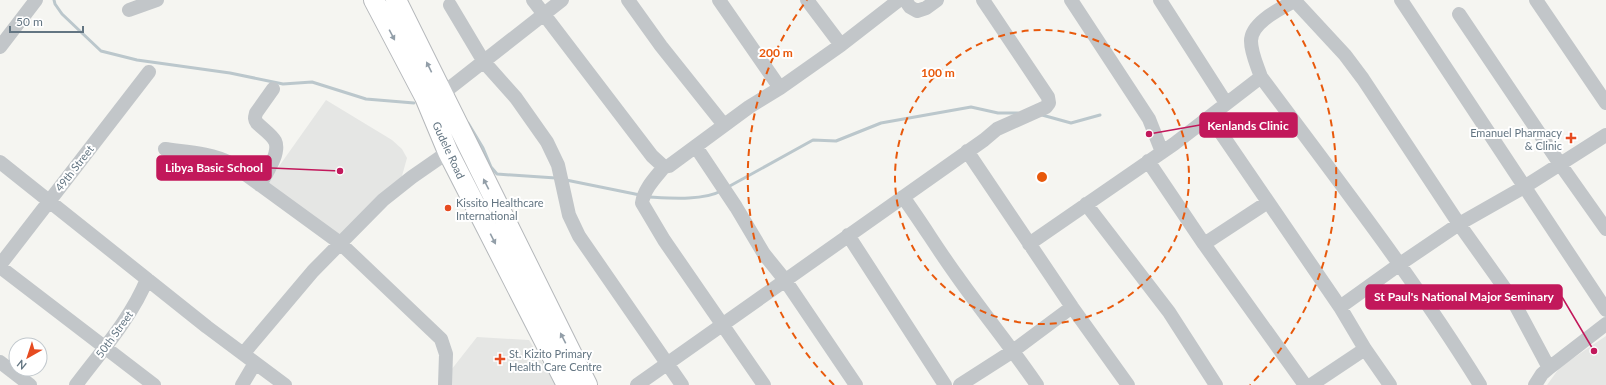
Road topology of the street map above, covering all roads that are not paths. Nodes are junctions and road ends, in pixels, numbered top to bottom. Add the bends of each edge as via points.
1 (36, 0) edge
2 (157, 0) edge
3 (374, 0) edge
4 (396, 0) edge
5 (533, 0) edge
6 (562, 0) edge
7 (628, 0) edge
8 (719, 0) edge
9 (807, 0) edge
10 (899, 0) edge
11 (905, 0) edge
12 (938, 0) edge
13 (983, 0) edge
14 (1071, 0) edge
15 (1160, 0) edge
16 (1295, 0) edge
17 (1401, 0) edge
18 (1536, 0) edge
19 (450, 6) dead end
20 (130, 10) dead end
21 (544, 14) junction
22 (1459, 14) dead end
23 (841, 45) junction
24 (0, 47) edge
25 (484, 62) junction
26 (149, 72) dead end
27 (1261, 77) junction
28 (780, 88) junction
29 (273, 89) dead end
30 (442, 94) junction
31 (1226, 103) junction
32 (1606, 103) edge
33 (1210, 117) junction
34 (724, 125) junction
35 (1606, 135) edge
36 (696, 147) junction
37 (165, 149) dead end
38 (967, 151) junction
39 (448, 152) junction
40 (1162, 152) junction
41 (1148, 161) junction
42 (0, 162) edge
43 (1560, 164) junction
44 (664, 167) junction
45 (260, 186) junction
46 (1524, 187) junction
47 (903, 197) junction
48 (49, 202) junction
49 (1268, 202) junction
50 (1086, 204) junction
51 (1459, 224) junction
52 (1606, 229) edge
53 (848, 235) junction
54 (340, 243) junction
55 (1029, 244) junction
56 (1204, 244) junction
57 (1400, 264) junction
58 (0, 266) edge
59 (147, 279) junction
60 (785, 280) junction
61 (1340, 306) junction
62 (1072, 307) junction
63 (1606, 310) edge
64 (1606, 324) edge
65 (722, 325) junction
66 (105, 346) junction
67 (1365, 349) junction
68 (1013, 351) junction
69 (243, 354) junction
70 (0, 362) edge
71 (255, 363) junction
72 (667, 363) junction
73 (1549, 368) junction
74 (30, 385) edge
75 (76, 385) edge
76 (154, 385) edge
77 (242, 385) edge
78 (285, 385) edge
79 (445, 385) edge
80 (567, 385) edge
81 (587, 385) edge
82 (637, 385) edge
83 (682, 385) edge
84 (764, 385) edge
85 (856, 385) edge
86 (945, 385) edge
87 (960, 385) edge
88 (1036, 385) edge
89 (1128, 385) edge
90 (1216, 385) edge
91 (1305, 385) edge
92 (1311, 385) edge
93 (1390, 385) edge
94 (1480, 385) edge
95 (1535, 385) edge

1 - 24 street
2 - 20 street
3 -> 39 highway, Gudele Road via 425,97
30 -> 4 highway, Gudele Road
5 - 21 street
6 - 21 street
7 - 34 street
8 - 28 street
9 - 23 street
10 - 23 street
11 - 12 street via 917,12
13 - 38 street via 1050,103 997,129
14 - 40 street via 1149,119
15 - 31 street
16 - 27 street via 1262,21 1252,33 1254,58
16 - 51 street via 1345,55 1363,79
17 - 46 street
18 - 32 street
19 - 25 street
21 - 25 street
21 - 44 street via 652,156
22 - 43 street
23 - 28 street
25 - 30 street
25 - 72 street via 516,98 547,142 558,166 569,215 579,236
26 - 48 street, 49th Street
27 - 31 street
27 - 57 street
28 - 34 street
29 - 45 street via 254,120 275,141 276,147 276,155
81 -> 30 highway, Gudele Road
31 - 33 street
33 - 40 street
33 - 49 street
34 - 36 street
35 - 43 street
36 - 44 street
36 - 60 street via 764,254
37 - 45 street via 222,159
38 - 47 street
38 - 55 street
39 - 54 street via 393,191
39 -> 80 highway, Gudele Road
40 - 41 street
41 - 50 street
41 - 56 street
42 - 48 street
43 - 46 street
43 - 52 street
44 - 65 street via 647,189 642,204
45 - 54 street
46 - 51 street
46 - 63 street
47 - 53 street
47 - 68 street via 956,275
48 - 58 street, 49th Street
48 - 59 street
49 - 56 street
49 - 61 street
50 - 55 street
50 - 90 street via 1170,312
51 - 57 street
51 - 73 street via 1511,297
53 - 60 street
53 - 86 street
54 - 69 street via 291,296
54 - 79 street via 441,339 446,354
55 - 62 street
56 - 91 street
57 - 61 street
57 - 94 street
58 - 66 street
59 - 66 street, 50th Street via 140,297
59 - 69 street
60 - 65 street
60 - 85 street
61 - 67 street
62 - 68 street
62 - 89 street
64 - 73 street
65 - 72 street
65 - 84 street
66 - 75 street, 50th Street
66 - 76 street
67 - 92 street
67 - 93 street
68 - 87 street
68 - 88 street
69 - 71 street
70 - 74 street
71 - 77 street
71 - 78 street
72 - 82 street
72 - 83 street
73 - 95 street

